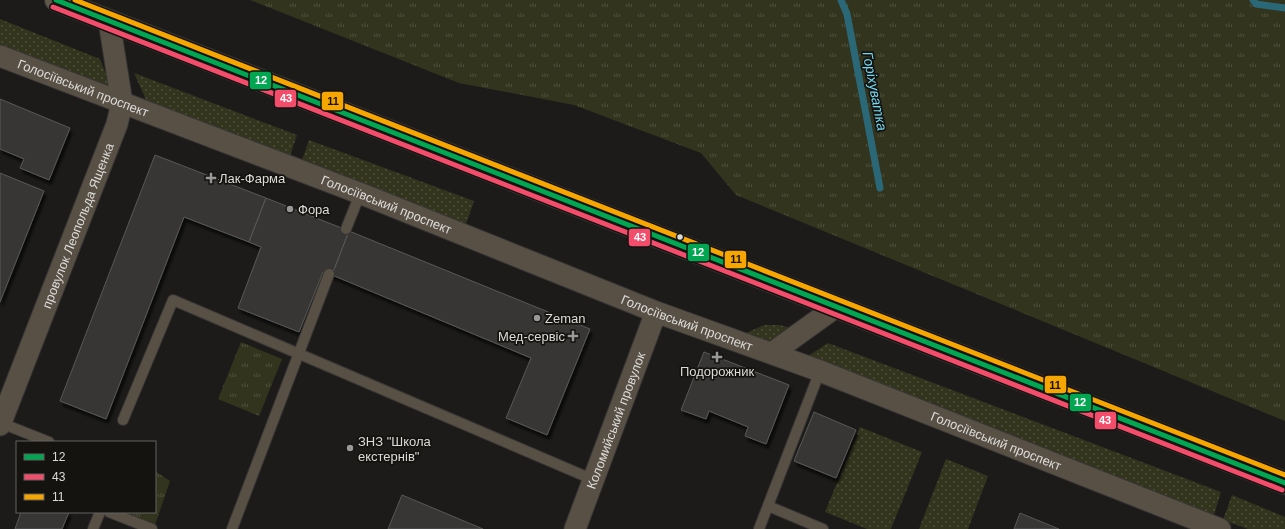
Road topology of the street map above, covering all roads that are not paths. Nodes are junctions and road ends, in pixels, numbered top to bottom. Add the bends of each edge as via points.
1 (56, 0) edge
2 (109, 21) junction
3 (0, 56) edge
4 (122, 103) junction
5 (360, 194) junction
6 (346, 229) dead end
7 (329, 274) dead end
8 (836, 307) junction
9 (656, 312) junction
10 (772, 353) junction
11 (298, 355) junction
12 (820, 371) junction
13 (2, 416) edge
14 (123, 420) dead end
15 (47, 441) edge
16 (594, 480) junction
17 (1285, 483) edge
18 (768, 506) junction
19 (100, 513) edge
20 (112, 513) edge
21 (1193, 524) edge
22 (93, 529) edge
23 (152, 529) edge
24 (232, 529) edge
25 (575, 529) edge
26 (759, 529) edge
27 (823, 529) edge
28 (1220, 529) edge

1 - 2 highway
2 - 4 street, провулок Леопольда Ященка
2 - 8 highway
3 - 4 street, Голосіївський проспект
4 - 5 street, Голосіївський проспект
4 - 13 street, провулок Леопольда Ященка via 117,124
5 - 6 lane
5 - 9 street, Голосіївський проспект
7 - 11 lane
8 - 10 street, Голосіївський проспект
8 - 17 highway
9 - 10 street, Голосіївський проспект
9 - 16 street, Коломийський провулок
10 - 12 street, Голосіївський проспект
11 - 14 lane via 173,300
11 - 16 lane
11 - 24 lane
12 - 18 lane
12 - 21 street, Голосіївський проспект
13 - 15 lane
16 - 25 street, Коломийський провулок
18 - 26 lane
18 - 27 lane
19 - 22 lane
20 - 23 lane
21 - 28 street, Голосіївський проспект

